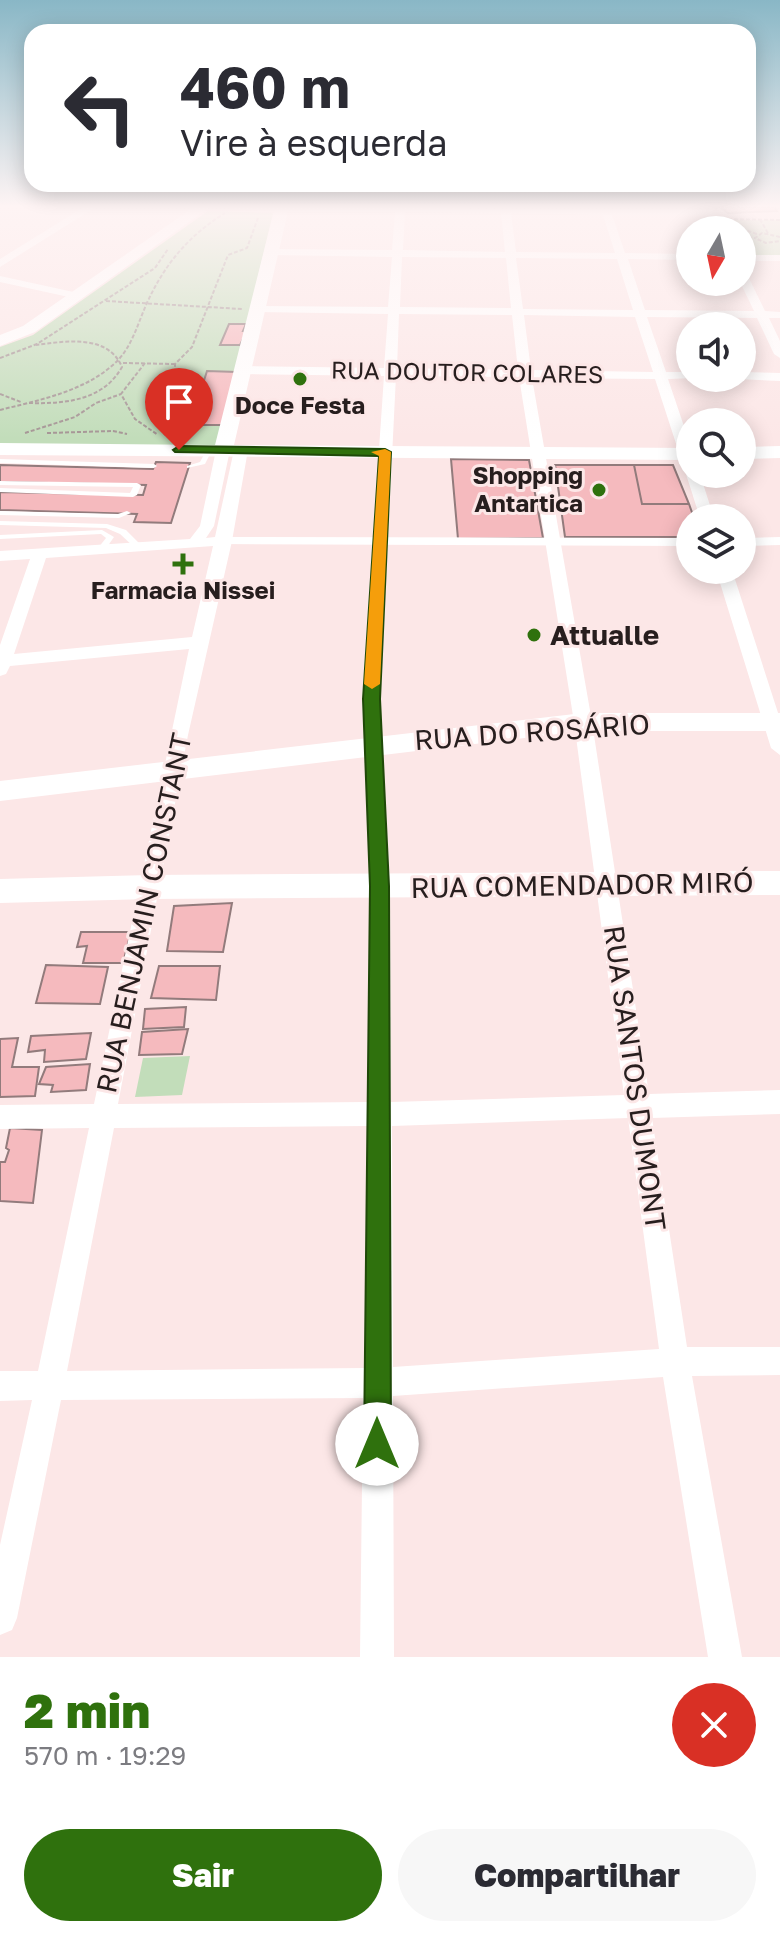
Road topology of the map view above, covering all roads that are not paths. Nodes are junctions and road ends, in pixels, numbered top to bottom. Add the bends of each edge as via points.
1 (24, 284) edge
2 (96, 284) edge
3 (271, 284) edge
4 (397, 284) edge
5 (513, 284) edge
6 (629, 284) edge
7 (78, 296) junction
8 (752, 296) edge
9 (265, 309) junction
10 (396, 311) junction
11 (517, 312) junction
12 (640, 313) junction
13 (761, 315) junction
14 (780, 315) edge
15 (0, 341) edge
16 (780, 354) edge
17 (251, 370) junction
18 (392, 373) junction
19 (525, 375) junction
20 (660, 375) junction
21 (676, 376) edge
22 (756, 376) edge
23 (780, 377) edge
24 (676, 420) edge
25 (0, 449) edge
26 (224, 450) junction
27 (385, 452) junction
28 (538, 452) junction
29 (780, 452) edge
30 (756, 453) edge
31 (676, 457) edge
32 (0, 461) edge
33 (154, 466) dead end
34 (189, 467) dead end
35 (0, 483) edge
36 (0, 490) edge
37 (0, 513) edge
38 (127, 513) dead end
39 (0, 523) edge
40 (0, 537) edge
41 (224, 541) junction
42 (780, 541) edge
43 (195, 542) junction
44 (676, 542) edge
45 (756, 542) edge
46 (553, 543) junction
47 (382, 544) junction
48 (137, 545) junction
49 (102, 548) junction
50 (39, 554) junction
51 (0, 556) edge
52 (729, 584) edge
53 (200, 642) junction
54 (1, 664) edge
55 (583, 722) junction
56 (776, 722) edge
57 (375, 745) junction
58 (780, 748) edge
59 (172, 771) junction
60 (0, 791) edge
61 (780, 883) edge
62 (608, 885) junction
63 (380, 886) junction
64 (149, 887) junction
65 (0, 891) edge
66 (780, 1102) edge
67 (639, 1104) junction
68 (103, 1114) junction
69 (380, 1114) junction
70 (0, 1117) edge
71 (780, 1361) edge
72 (675, 1362) junction
73 (377, 1383) junction
74 (0, 1386) edge
75 (51, 1386) junction
76 (0, 1618) edge
77 (377, 1657) edge
78 (725, 1657) edge

1 - 7 street
2 - 7 main road
3 - 9 main road, RUA BENJAMIN CONSTANT
4 - 10 street
5 - 11 street, RUA SANTOS DUMONT
6 - 12 street
7 - 15 main road via 29,329
8 - 13 street
9 - 10 street
9 - 17 main road, RUA BENJAMIN CONSTANT
10 - 11 street
10 - 18 street
11 - 12 street
11 - 19 street, RUA SANTOS DUMONT
12 - 13 street
12 - 20 street
13 - 14 street
13 - 16 street
17 - 18 street, RUA DOUTOR COLARES
17 - 26 main road, RUA BENJAMIN CONSTANT
18 - 19 street, RUA DOUTOR COLARES
18 - 27 street
19 - 20 street, RUA DOUTOR COLARES
19 - 28 street, RUA SANTOS DUMONT
20 - 21 street, RUA DOUTOR COLARES
20 - 24 street
22 - 23 street
25 - 26 main road
26 - 27 main road
26 - 34 lane
26 - 41 street, RUA BENJAMIN CONSTANT
26 - 43 street, RUA BENJAMIN CONSTANT via 207,526
27 - 28 main road
27 - 47 street
28 - 31 main road
28 - 46 street, RUA SANTOS DUMONT
29 - 30 main road
32 - 33 lane
35 - 36 lane via 137,485 133,495
37 - 38 lane
39 - 48 lane via 107,526
40 - 49 lane via 102,532 110,537
41 - 43 street
41 - 47 street
41 - 53 street, RUA BENJAMIN CONSTANT
42 - 45 street
43 - 48 street
44 - 46 street
46 - 47 street
46 - 55 street, RUA SANTOS DUMONT
47 - 57 street via 373,658
48 - 49 street
49 - 50 street
50 - 51 street
50 - 54 street
52 - 56 street
53 - 54 street
53 - 59 street, RUA BENJAMIN CONSTANT
55 - 56 main road, RUA DO ROSÁRIO
55 - 57 main road, RUA DO ROSÁRIO
55 - 62 street, RUA SANTOS DUMONT
56 - 58 street
57 - 59 main road, RUA DO ROSÁRIO
57 - 63 street
59 - 60 main road, RUA DO ROSÁRIO
59 - 64 street, RUA BENJAMIN CONSTANT
61 - 62 main road, RUA COMENDADOR MIRÓ
62 - 63 main road, RUA COMENDADOR MIRÓ
62 - 67 street, RUA SANTOS DUMONT
63 - 64 main road, RUA COMENDADOR MIRÓ
63 - 69 street
64 - 65 main road, RUA COMENDADOR MIRÓ
64 - 68 street, RUA BENJAMIN CONSTANT
66 - 67 street
67 - 69 street
67 - 72 street, RUA SANTOS DUMONT
68 - 69 street
68 - 70 street
68 - 75 street, RUA BENJAMIN CONSTANT
69 - 73 street
71 - 72 street
72 - 73 street
72 - 78 street, RUA SANTOS DUMONT
73 - 75 street
73 - 77 street
74 - 75 street
75 - 76 street, RUA BENJAMIN CONSTANT

